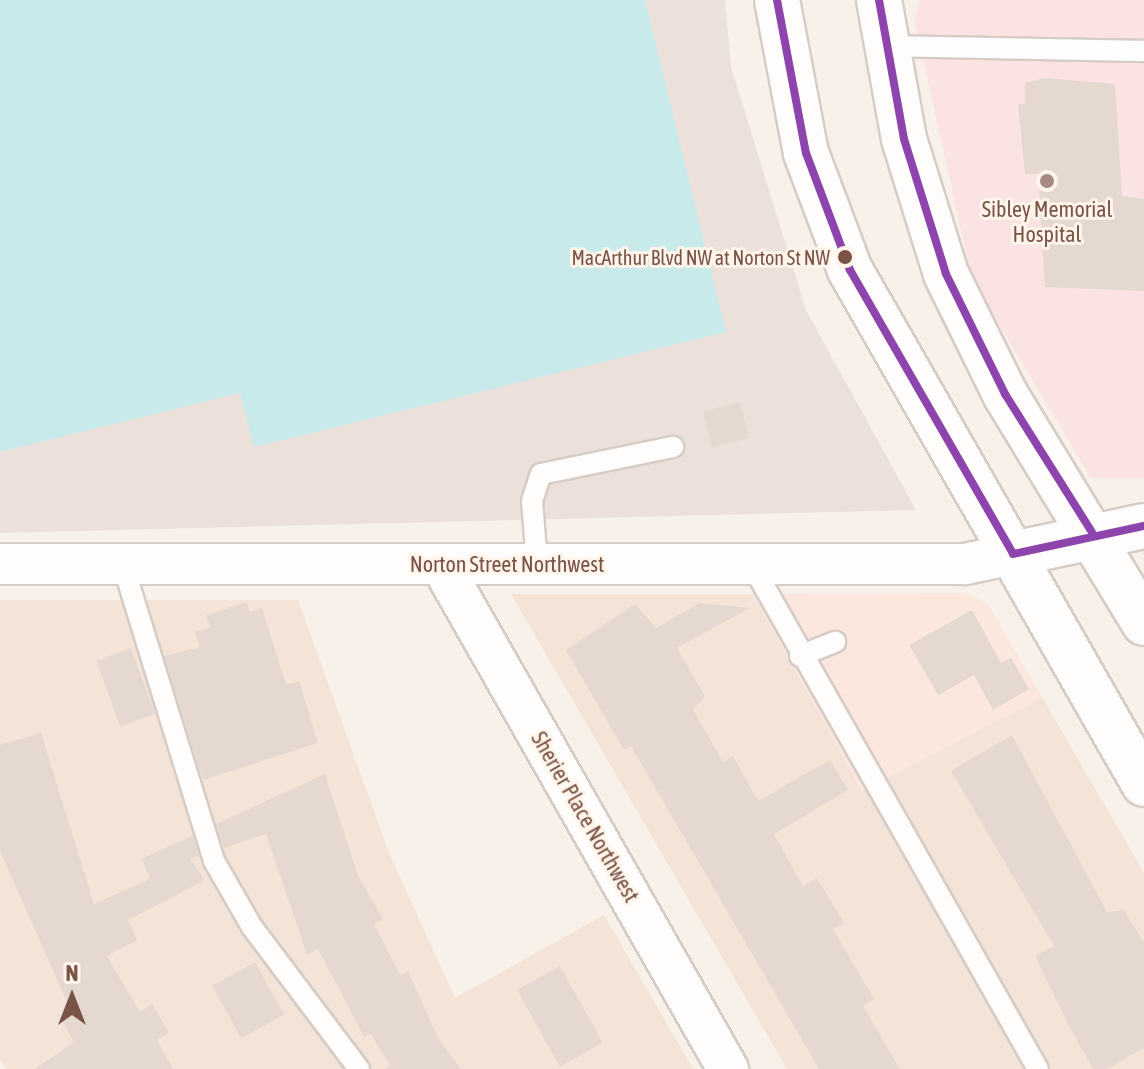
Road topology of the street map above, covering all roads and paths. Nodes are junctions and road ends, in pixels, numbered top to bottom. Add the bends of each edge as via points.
1 (777, 0) edge
2 (879, 0) edge
3 (883, 46) junction
4 (1144, 51) edge
5 (673, 447) dead end
6 (1144, 526) edge
7 (1092, 532) junction
8 (1013, 554) junction
9 (0, 564) edge
10 (537, 564) junction
11 (123, 565) junction
12 (752, 565) junction
13 (442, 566) junction
14 (1144, 623) edge
15 (835, 642) dead end
16 (800, 656) junction
17 (1144, 784) edge
18 (359, 1069) edge
19 (728, 1069) edge
20 (1038, 1069) edge

1 - 8 main road via 806,153 850,270
2 - 3 main road
3 - 4 lane
3 - 7 main road via 946,274 1013,407
5 - 10 lane via 541,474 532,501
6 - 7 main road
7 - 8 main road
7 - 14 main road
8 - 12 street, Norton Street Northwest via 965,564
8 - 17 main road
9 - 11 street, Norton Street Northwest
10 - 12 street, Norton Street Northwest
10 - 13 street, Norton Street Northwest
11 - 13 street, Norton Street Northwest
11 - 18 lane via 214,861 252,927
12 - 16 lane
13 - 19 street, Sherier Place Northwest
15 - 16 lane
16 - 20 lane via 859,740

